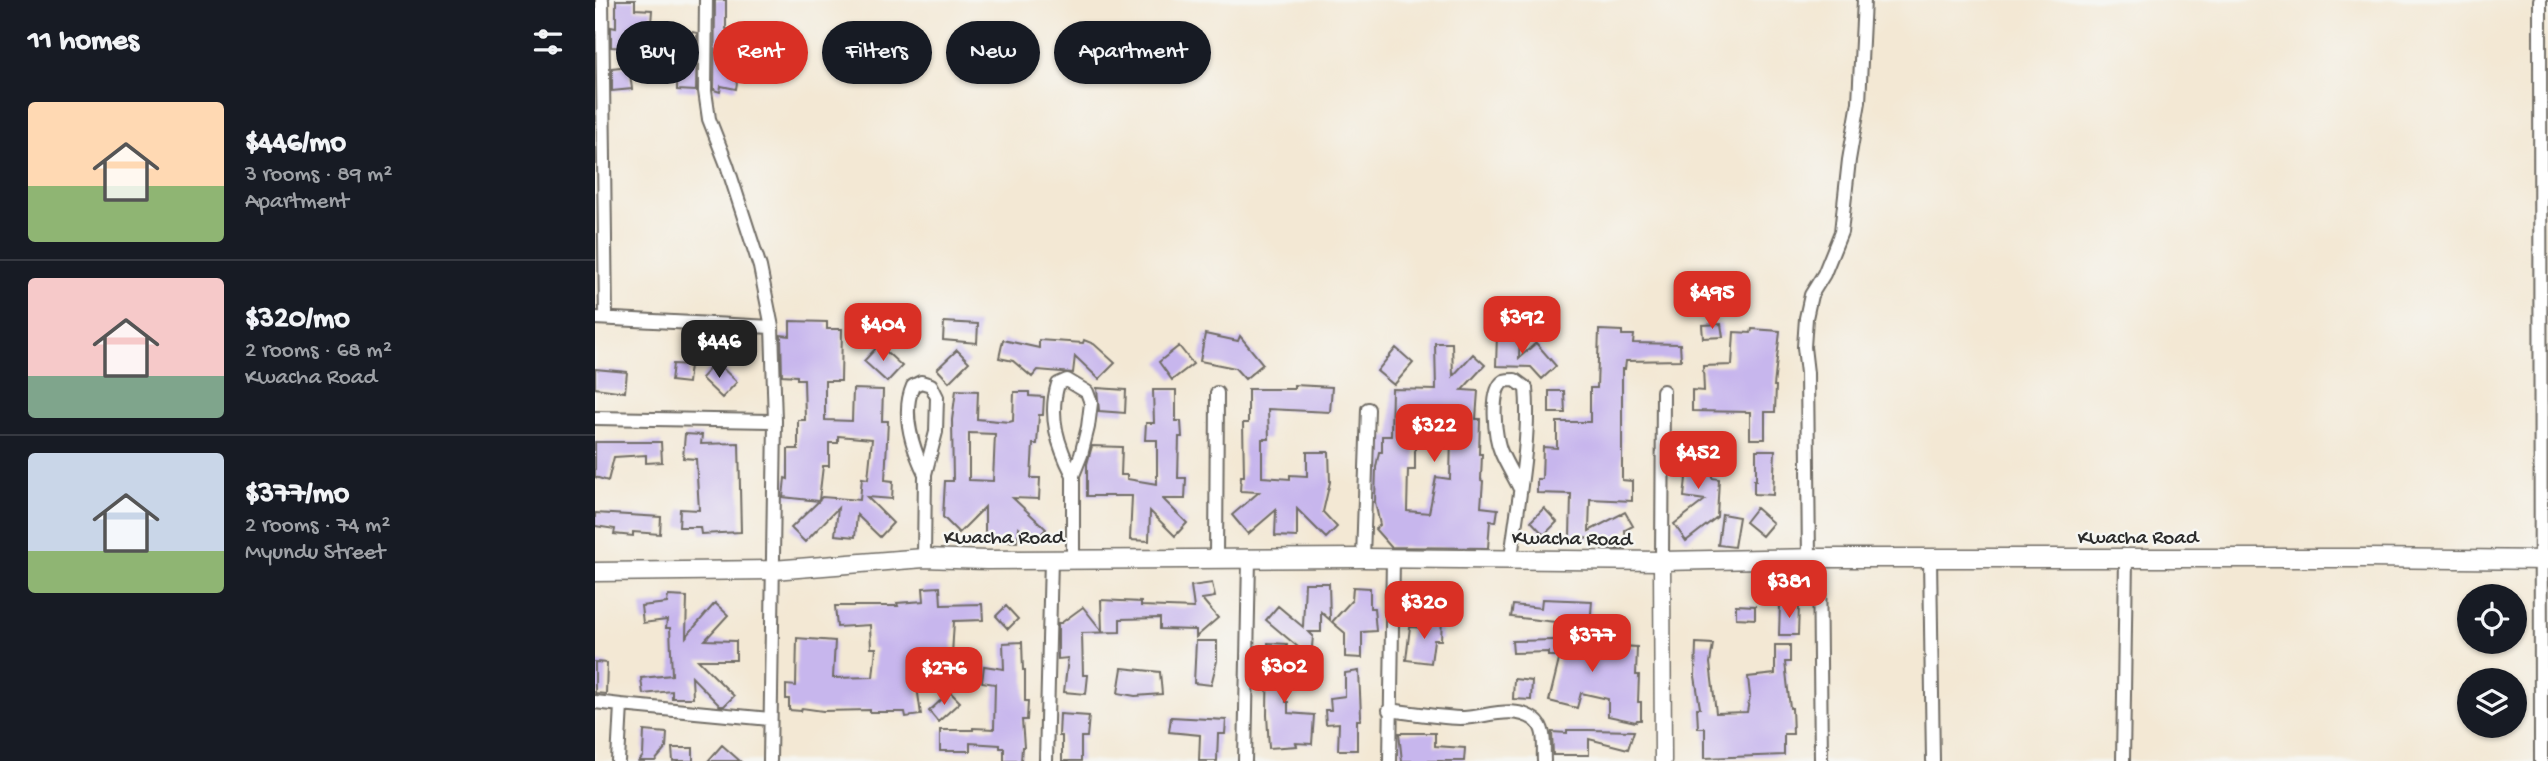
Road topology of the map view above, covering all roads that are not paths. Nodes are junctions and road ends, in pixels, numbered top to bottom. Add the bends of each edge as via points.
1 (602, 0) edge
2 (706, 0) edge
3 (1864, 0) edge
4 (2540, 0) edge
5 (601, 318) edge
6 (772, 327) junction
7 (1663, 391) dead end
8 (1217, 393) dead end
9 (1368, 410) dead end
10 (595, 418) edge
11 (775, 421) junction
12 (925, 474) junction
13 (1073, 475) junction
14 (1519, 487) junction
15 (924, 558) junction
16 (1363, 558) junction
17 (1393, 558) junction
18 (2126, 558) junction
19 (1051, 559) junction
20 (1073, 559) junction
21 (1216, 559) junction
22 (1249, 559) junction
23 (1511, 559) junction
24 (1814, 559) junction
25 (1930, 559) junction
26 (2544, 560) edge
27 (1663, 561) junction
28 (773, 570) junction
29 (595, 572) edge
30 (595, 702) edge
31 (621, 705) junction
32 (1389, 710) junction
33 (770, 719) junction
34 (618, 761) edge
35 (770, 761) edge
36 (1046, 761) edge
37 (1245, 761) edge
38 (1390, 761) edge
39 (1544, 761) edge
40 (1663, 761) edge
41 (1821, 761) edge
42 (1933, 761) edge
43 (2123, 761) edge
44 (2541, 761) edge

1 - 5 street
2 - 6 street via 709,120 759,267
3 - 24 street via 1859,102 1841,232 1811,295 1806,318
4 - 26 street
5 - 6 street
6 - 11 street
7 - 27 street
8 - 21 street
9 - 16 street
10 - 11 street
11 - 28 street
12 - 12 street via 936,432 937,397 931,385 921,382 908,397 912,442
12 - 15 street
13 - 13 street via 1089,427 1091,403 1087,392 1067,380 1058,384 1053,397 1054,422 1059,448
13 - 20 street
14 - 14 street via 1526,387 1506,380 1494,405 1496,427 1499,449
14 - 23 street
15 - 19 main road, Kwacha Road
15 - 28 main road, Kwacha Road
16 - 17 main road, Kwacha Road
16 - 22 main road, Kwacha Road
17 - 23 main road, Kwacha Road
17 - 32 street
18 - 25 main road, Kwacha Road
18 - 26 main road, Kwacha Road
18 - 43 street
19 - 20 main road, Kwacha Road
19 - 36 street
20 - 21 main road, Kwacha Road
21 - 22 main road, Kwacha Road
22 - 37 street
23 - 27 main road, Kwacha Road
24 - 25 main road, Kwacha Road
24 - 27 main road, Kwacha Road
24 - 41 street
25 - 42 street
26 - 44 street
27 - 40 street
28 - 29 main road, Kwacha Road
28 - 33 street
30 - 31 street
31 - 33 street
31 - 34 street
32 - 38 street
32 - 39 street via 1464,718 1522,714 1543,729
33 - 35 street

